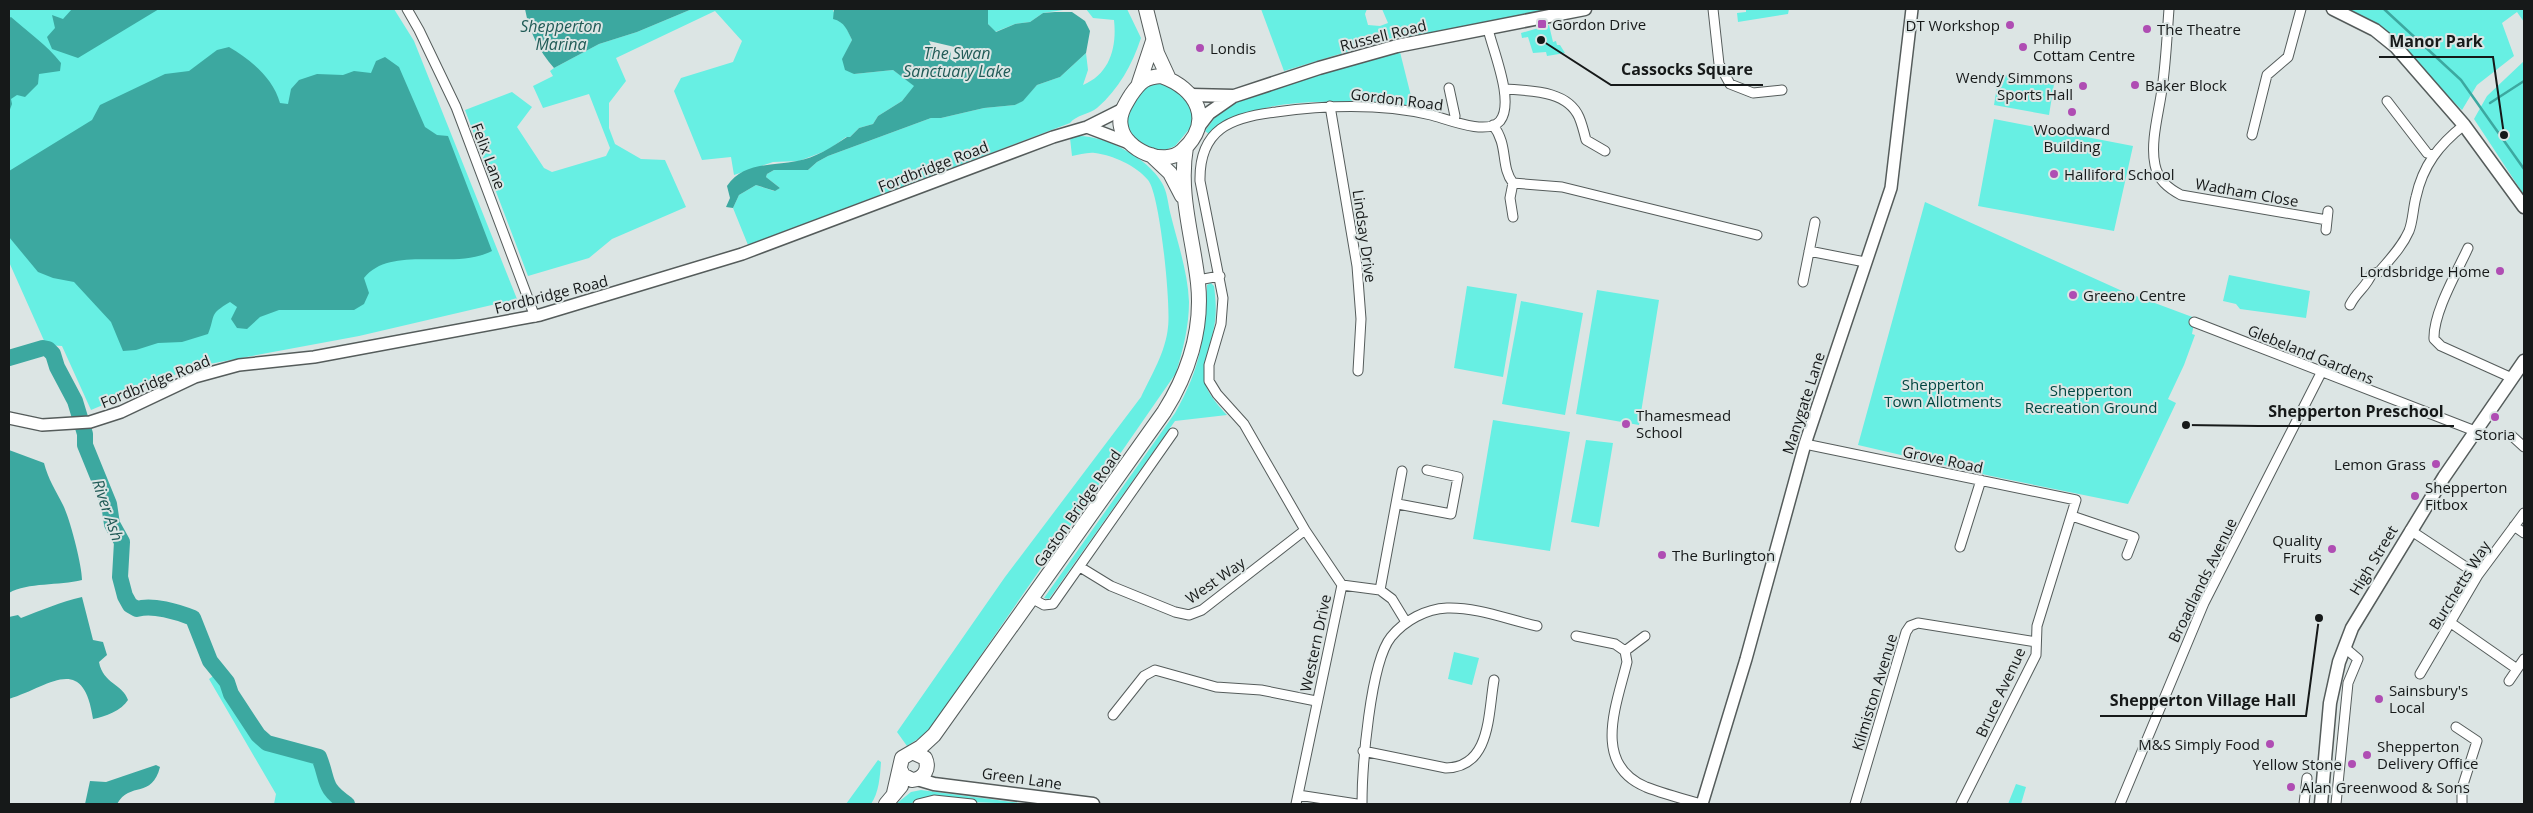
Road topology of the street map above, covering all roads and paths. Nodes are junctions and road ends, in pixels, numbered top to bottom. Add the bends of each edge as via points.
1 (407, 9) edge
2 (1146, 9) edge
3 (1585, 9) edge
4 (1713, 9) edge
5 (1912, 9) edge
6 (2169, 9) edge
7 (2301, 9) edge
8 (2333, 9) edge
9 (1488, 29) junction
10 (1153, 38) junction
11 (1169, 79) junction
12 (1139, 82) junction
13 (1449, 88) dead end
14 (1505, 89) junction
15 (1782, 90) dead end
16 (1191, 95) junction
17 (1234, 96) junction
18 (2387, 101) dead end
19 (1330, 106) junction
20 (1123, 109) junction
21 (1454, 121) junction
22 (1493, 125) junction
23 (2464, 125) junction
24 (1199, 126) junction
25 (1087, 127) junction
26 (2252, 135) dead end
27 (1129, 143) junction
28 (1186, 148) junction
29 (1605, 151) dead end
30 (1151, 155) junction
31 (2433, 155) junction
32 (1513, 183) junction
33 (1183, 198) junction
34 (2524, 207) edge
35 (1512, 217) dead end
36 (2327, 220) dead end
37 (1815, 222) dead end
38 (1756, 235) dead end
39 (2468, 248) dead end
40 (1809, 251) junction
41 (1865, 262) junction
42 (1220, 276) junction
43 (1198, 280) junction
44 (1803, 282) dead end
45 (2350, 305) dead end
46 (535, 317) junction
47 (2194, 322) dead end
48 (2524, 361) edge
49 (1358, 371) dead end
50 (2321, 373) junction
51 (2512, 378) junction
52 (9, 418) edge
53 (2475, 431) junction
54 (1174, 433) dead end
55 (2512, 436) dead end
56 (1804, 444) junction
57 (2524, 447) edge
58 (1427, 470) dead end
59 (1402, 471) dead end
60 (1981, 480) junction
61 (2076, 500) joint
62 (1398, 504) junction
63 (2524, 513) edge
64 (2072, 516) junction
65 (2514, 526) junction
66 (1305, 530) junction
67 (2410, 530) junction
68 (2524, 533) edge
69 (1960, 547) dead end
70 (2128, 555) dead end
71 (1080, 568) junction
72 (2478, 576) junction
73 (1342, 585) junction
74 (1380, 590) junction
75 (1033, 599) junction
76 (1406, 622) junction
77 (2451, 623) junction
78 (1537, 626) dead end
79 (1576, 636) dead end
80 (1645, 636) dead end
81 (2036, 642) junction
82 (2344, 647) junction
83 (1625, 651) junction
84 (2524, 659) edge
85 (2517, 669) junction
86 (2420, 674) dead end
87 (1494, 680) dead end
88 (2509, 681) dead end
89 (1316, 701) junction
90 (1113, 715) dead end
91 (2456, 727) dead end
92 (934, 735) junction
93 (1363, 751) junction
94 (912, 752) junction
95 (927, 764) junction
96 (909, 776) junction
97 (948, 784) junction
98 (2323, 787) junction
99 (1297, 800) edge
100 (886, 804) edge
101 (918, 804) edge
102 (972, 804) edge
103 (1093, 804) edge
104 (1357, 804) edge
105 (1362, 804) edge
106 (1702, 804) edge
107 (1854, 804) edge
108 (1961, 804) edge
109 (2120, 804) edge
110 (2304, 804) edge
111 (2321, 804) edge
112 (2336, 804) edge
113 (2462, 804) edge

1 - 46 street, Felix Lane via 456,107
2 - 10 main road
3 - 9 main road, Russell Road
4 - 15 street via 1719,64 1730,84 1748,93
5 - 41 street, Manygate Lane via 1891,188
6 - 36 street, Wadham Close via 2154,152 2160,179 2182,195
7 - 26 street via 2288,57 2267,75
8 - 23 main road via 2375,30 2391,43
9 - 14 street
9 - 17 main road, Russell Road via 1397,46
10 - 11 main road via 1162,68
10 - 12 main road via 1148,62
11 - 12 main road via 1154,76
11 - 16 main road
12 - 20 main road
13 - 21 street via 1456,116
14 - 22 street via 1503,115
14 - 29 street via 1545,93 1571,106 1579,116 1586,140
16 - 17 main road, Russell Road
16 - 24 main road via 1200,109
17 - 24 main road via 1209,113
18 - 31 street via 2427,153
19 - 21 street, Gordon Road via 1364,106
19 - 42 street, Gordon Road via 1241,118 1219,129 1211,138 1200,166 1200,181
19 - 49 street, Lindsay Drive via 1358,266 1361,319
20 - 25 street, Fordbridge Road
20 - 27 main road via 1120,126
21 - 22 street, Gordon Road via 1480,127
22 - 32 street via 1502,139 1507,172
23 - 31 street
23 - 34 main road
24 - 28 main road
25 - 27 street
25 - 46 street, Fordbridge Road via 742,254
27 - 30 main road
28 - 30 main road via 1170,157
28 - 33 main road, Gaston Bridge Road
30 - 33 main road, Gaston Bridge Road via 1170,173
31 - 45 street via 2421,180 2407,235 2379,272 2372,273 2367,285 2356,293
32 - 35 street via 1510,198
32 - 38 street via 1562,186
33 - 43 main road, Gaston Bridge Road
37 - 40 street
39 - 51 street via 2444,300 2434,339 2441,346
40 - 41 street
40 - 44 street
41 - 56 street, Manygate Lane
42 - 43 street
42 - 66 street, Western Drive via 1222,311 1210,365 1210,381 1217,394 1244,424
43 - 75 main road, Gaston Bridge Road via 1196,333 1180,385
46 - 52 street, Fordbridge Road via 314,356 239,365 195,377 121,412 90,422 42,425
47 - 50 street, Glebeland Gardens
48 - 51 main road, High Street
50 - 53 street, Glebeland Gardens
50 - 109 street, Broadlands Avenue via 2204,603
51 - 53 main road, High Street
53 - 67 main road, High Street
54 - 71 street
55 - 57 street
56 - 60 street, Grove Road
56 - 106 street, Manygate Lane via 1746,659
58 - 62 street via 1460,481 1454,515
59 - 62 street
60 - 61 street, Grove Road
60 - 69 street
61 - 64 street, Bruce Avenue
62 - 74 street
63 - 65 street, Burchetts Way
64 - 70 street via 2134,537
64 - 81 street, Bruce Avenue via 2037,626
65 - 68 street
65 - 72 street, Burchetts Way
66 - 71 street, West Way via 1202,610 1189,615 1111,586
66 - 73 street, Western Drive
67 - 72 street
67 - 82 main road, High Street
71 - 75 street via 1053,604 1044,605
72 - 77 street, Burchetts Way
73 - 74 street
73 - 89 street, Western Drive
74 - 76 street via 1392,599
75 - 92 main road, Gaston Bridge Road
76 - 78 street via 1420,614 1446,608
76 - 93 street via 1391,637 1380,660
77 - 85 street
77 - 86 street, Burchetts Way
79 - 83 street via 1615,644
80 - 83 street
81 - 107 street, Kilmiston Avenue via 1918,623 1910,626
81 - 108 street, Bruce Avenue via 2036,655
82 - 98 main road, High Street via 2330,703
82 - 112 street via 2358,659 2348,683
83 - 106 street via 1627,662 1611,730 1612,749 1620,766 1632,779 1646,787
84 - 85 street
85 - 88 street
87 - 93 street via 1482,746 1468,764 1446,768
89 - 90 street via 1261,690 1216,687 1155,670 1144,676
89 - 99 street, Western Drive
91 - 113 street via 2477,741 2462,788
92 - 94 main road, Gaston Bridge Road
92 - 95 main road, Gaston Bridge Road
93 - 105 street
94 - 95 main road via 921,755
94 - 96 main road via 902,758
95 - 96 main road via 926,773
95 - 97 main road via 936,777
96 - 97 main road, Green Lane
96 - 100 main road
97 - 103 main road, Green Lane
98 - 110 street via 2306,782
98 - 111 main road, High Street
99 - 104 street
101 - 102 street via 934,800

